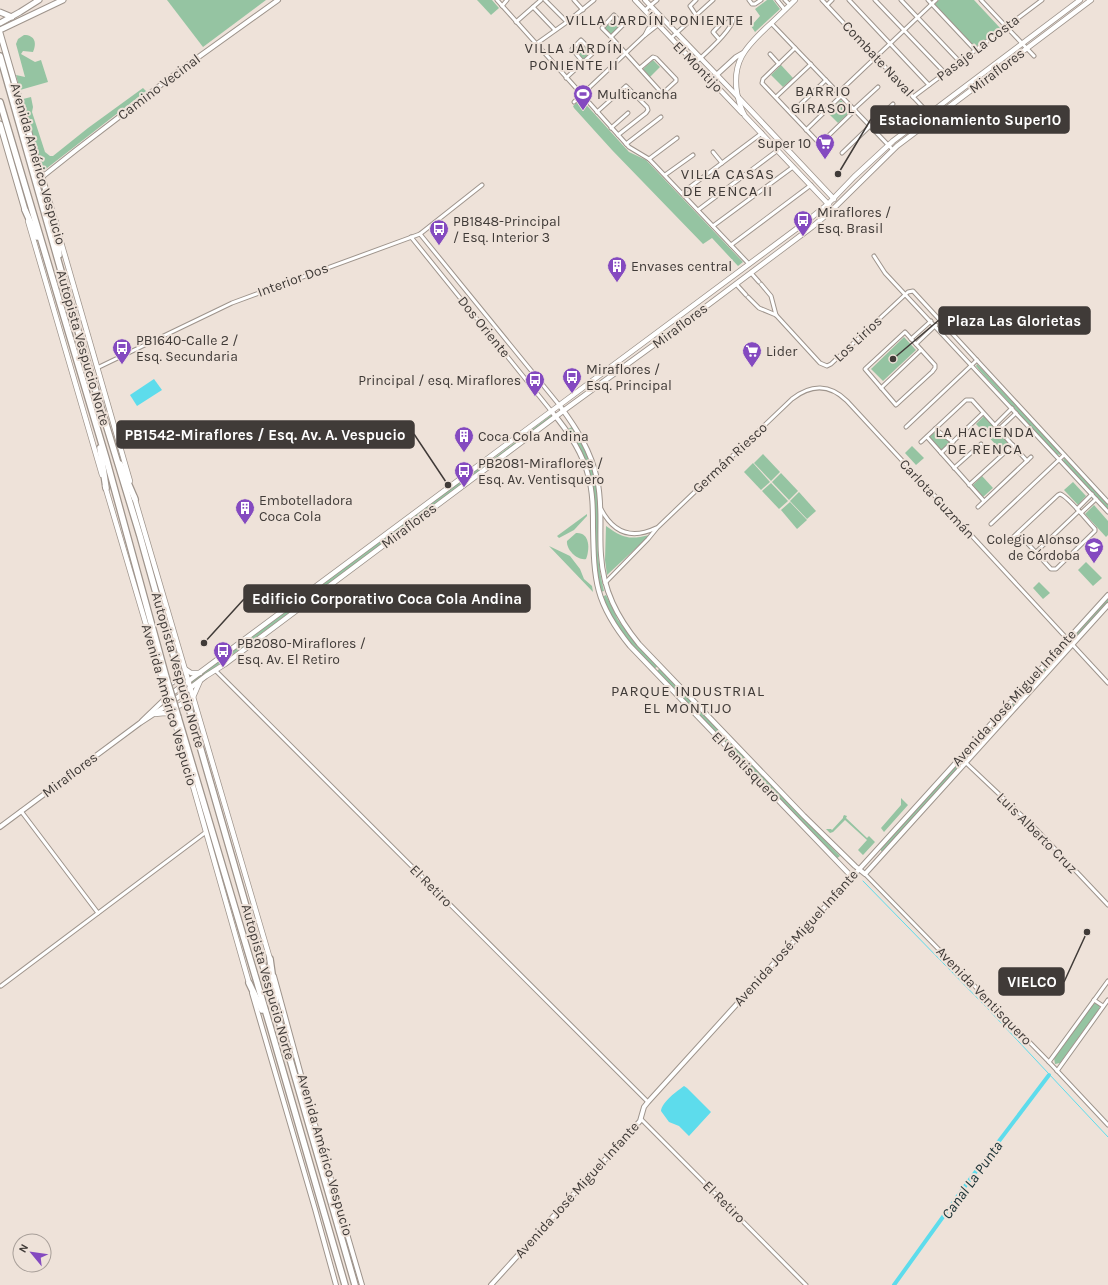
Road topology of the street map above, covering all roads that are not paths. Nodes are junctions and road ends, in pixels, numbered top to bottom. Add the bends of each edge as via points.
1 (39, 0) edge
2 (63, 0) edge
3 (278, 0) edge
4 (497, 0) edge
5 (507, 0) edge
6 (541, 0) edge
7 (545, 0) edge
8 (574, 0) edge
9 (594, 0) edge
10 (635, 0) edge
11 (645, 0) edge
12 (657, 0) edge
13 (696, 0) edge
14 (713, 0) edge
15 (749, 0) edge
16 (761, 0) edge
17 (777, 0) edge
18 (785, 0) edge
19 (796, 0) edge
20 (822, 0) edge
21 (832, 0) edge
22 (849, 0) edge
23 (875, 0) edge
24 (901, 0) edge
25 (928, 0) edge
26 (936, 0) edge
27 (981, 0) edge
28 (1035, 0) edge
29 (1042, 0) edge
30 (1080, 0) edge
31 (1091, 0) edge
32 (1038, 3) junction
33 (932, 4) junction
34 (827, 5) junction
35 (502, 6) junction
36 (651, 6) junction
37 (790, 6) junction
38 (533, 7) junction
39 (583, 10) junction
40 (645, 10) junction
41 (785, 10) junction
42 (0, 12) edge
43 (696, 15) junction
44 (12, 17) junction
45 (662, 18) junction
46 (918, 18) junction
47 (516, 22) junction
48 (567, 22) junction
49 (0, 23) edge
50 (657, 23) junction
51 (772, 23) junction
52 (1006, 27) junction
53 (0, 30) edge
54 (555, 30) junction
55 (904, 31) junction
56 (0, 34) edge
57 (677, 34) junction
58 (611, 37) junction
59 (671, 38) junction
60 (719, 39) junction
61 (1, 40) edge
62 (536, 44) junction
63 (890, 44) junction
64 (1022, 44) junction
65 (796, 48) junction
66 (1027, 48) junction
67 (976, 50) junction
68 (626, 53) junction
69 (743, 53) junction
70 (770, 54) dead end
71 (0, 56) edge
72 (1034, 56) dead end
73 (876, 57) junction
74 (700, 58) junction
75 (583, 62) junction
76 (960, 62) junction
77 (695, 63) junction
78 (779, 64) junction
79 (811, 64) junction
80 (640, 68) junction
81 (945, 74) junction
82 (716, 75) junction
83 (566, 78) junction
84 (711, 80) junction
85 (826, 80) junction
86 (929, 85) junction
87 (878, 87) dead end
88 (838, 93) junction
89 (581, 94) junction
90 (841, 96) junction
91 (776, 97) junction
92 (913, 97) junction
93 (738, 98) junction
94 (0, 102) edge
95 (574, 102) dead end
96 (893, 104) dead end
97 (854, 110) junction
98 (597, 112) junction
99 (628, 112) dead end
100 (790, 113) junction
101 (929, 113) junction
102 (745, 116) junction
103 (661, 118) dead end
104 (933, 118) junction
105 (0, 124) edge
106 (870, 126) junction
107 (611, 128) junction
108 (806, 130) junction
109 (762, 133) junction
110 (618, 135) junction
111 (677, 138) dead end
112 (626, 144) junction
113 (888, 145) junction
114 (778, 150) junction
115 (893, 150) junction
116 (713, 152) dead end
117 (842, 153) dead end
118 (693, 155) dead end
119 (649, 159) junction
120 (722, 163) junction
121 (793, 167) junction
122 (665, 175) junction
123 (42, 178) junction
124 (482, 185) dead end
125 (811, 186) junction
126 (682, 193) junction
127 (833, 198) junction
128 (838, 203) junction
129 (828, 204) junction
130 (833, 209) junction
131 (25, 210) junction
132 (698, 210) junction
133 (807, 221) junction
134 (55, 222) junction
135 (714, 226) junction
136 (812, 227) junction
137 (420, 234) junction
138 (411, 237) junction
139 (731, 245) junction
140 (46, 255) junction
141 (874, 256) dead end
142 (749, 264) junction
143 (751, 273) junction
144 (62, 275) junction
145 (736, 284) junction
146 (906, 295) junction
147 (776, 315) junction
148 (931, 321) junction
149 (936, 326) junction
150 (656, 334) junction
151 (912, 339) junction
152 (660, 341) junction
153 (916, 344) junction
154 (921, 350) junction
155 (977, 360) junction
156 (972, 365) junction
157 (97, 368) junction
158 (881, 388) junction
159 (804, 391) joint
160 (560, 406) junction
161 (1012, 408) junction
162 (563, 411) junction
163 (552, 412) junction
164 (983, 413) junction
165 (1016, 413) junction
166 (556, 417) junction
167 (572, 422) junction
168 (995, 425) junction
169 (906, 427) dead end
170 (564, 428) junction
171 (935, 429) junction
172 (999, 429) junction
173 (107, 432) junction
174 (99, 436) junction
175 (927, 437) junction
176 (921, 442) dead end
177 (953, 442) junction
178 (981, 444) dead end
179 (1012, 445) junction
180 (941, 453) junction
181 (1064, 455) junction
182 (1031, 457) dead end
183 (489, 458) junction
184 (1059, 459) junction
185 (1027, 461) junction
186 (494, 463) junction
187 (954, 468) junction
188 (969, 485) junction
189 (106, 488) junction
190 (1092, 494) junction
191 (135, 499) junction
192 (1096, 499) junction
193 (984, 501) junction
194 (1108, 502) edge
195 (978, 507) dead end
196 (600, 509) junction
197 (1079, 511) junction
198 (1108, 512) edge
199 (991, 524) dead end
200 (657, 528) junction
201 (1018, 533) junction
202 (1009, 541) dead end
203 (1036, 552) junction
204 (605, 583) junction
205 (1108, 595) edge
206 (1108, 605) edge
207 (1067, 639) junction
208 (1072, 644) junction
209 (660, 666) junction
210 (184, 668) junction
211 (214, 670) junction
212 (654, 671) junction
213 (200, 673) junction
214 (200, 680) junction
215 (188, 682) junction
216 (1108, 683) edge
217 (163, 685) junction
218 (190, 688) junction
219 (1022, 689) junction
220 (1027, 694) junction
221 (167, 697) junction
222 (193, 699) junction
223 (169, 704) junction
224 (155, 714) junction
225 (175, 716) junction
226 (140, 723) junction
227 (965, 762) junction
228 (752, 763) junction
229 (747, 768) junction
230 (20, 811) junction
231 (0, 827) edge
232 (206, 832) junction
233 (877, 848) junction
234 (883, 854) junction
235 (845, 856) junction
236 (838, 863) junction
237 (858, 869) junction
238 (865, 874) junction
239 (852, 877) junction
240 (1108, 905) edge
241 (98, 913) junction
242 (270, 959) junction
243 (1108, 981) edge
244 (249, 983) junction
245 (0, 986) edge
246 (1094, 1000) junction
247 (1108, 1000) edge
248 (1103, 1006) junction
249 (279, 1024) junction
250 (270, 1026) junction
251 (1049, 1062) junction
252 (1057, 1070) junction
253 (648, 1102) junction
254 (641, 1119) junction
255 (1108, 1124) edge
256 (336, 1285) edge
257 (344, 1285) edge
258 (355, 1285) edge
259 (362, 1285) edge
260 (491, 1285) edge
261 (806, 1285) edge

1 - 44 main road
2 - 53 main road
3 - 123 street, Camino Vecinal via 180,71
4 - 35 street
5 - 35 street
6 - 38 street
7 - 48 street
8 - 39 street
9 - 39 street
10 - 40 street, El Montijo
11 - 36 street, El Montijo
12 - 36 street
13 - 43 street via 690,6
14 - 43 street
15 - 16 street via 753,4
17 - 41 street
18 - 37 street
19 - 37 main road
20 - 34 street, Combate Naval
21 - 34 street
22 - 63 street
23 - 55 street
24 - 46 street
25 - 33 street
26 - 33 street
27 - 52 street
28 - 32 street
29 - 32 street, Pasaje La Costa
30 - 64 main road, Miraflores
31 - 66 main road, Miraflores
32 - 52 street, Pasaje La Costa
33 - 46 street
33 - 67 street
34 - 73 street, Combate Naval
35 - 47 street
36 - 40 street
36 - 45 street, El Montijo
37 - 41 main road
38 - 47 street
38 - 54 street
39 - 48 street
40 - 50 street, El Montijo
41 - 51 main road
42 - 44 main road
43 - 57 street
44 - 49 main road
45 - 50 street
45 - 57 street, El Montijo
46 - 55 street
46 - 76 street
47 - 62 street
48 - 54 street
50 - 59 street, El Montijo
50 - 68 street
51 - 65 street
51 - 69 main road
52 - 64 street
52 - 67 street, Pasaje La Costa
54 - 62 street
55 - 63 street
55 - 81 street
56 - 61 main road, Avenida Américo Vespucio
57 - 59 street
57 - 74 street, El Montijo
58 - 58 street via 602,28 614,15 623,25
58 - 68 street
59 - 77 street, El Montijo
60 - 60 street via 732,24 733,20 730,17 714,30
60 - 74 street
61 - 123 main road, Avenida Américo Vespucio
62 - 83 street
63 - 73 street
63 - 86 street
64 - 66 street
64 - 101 main road, Miraflores
65 - 78 street
65 - 79 street
66 - 72 street
66 - 104 main road, Miraflores
67 - 76 street, Pasaje La Costa
68 - 80 street
68 - 89 street
69 - 82 street via 736,56
69 - 93 main road via 736,76
70 - 78 street
71 - 144 highway, Autopista Vespucio Norte
73 - 88 street
73 - 92 street, Combate Naval
74 - 77 street
74 - 82 street, El Montijo
75 - 75 street via 572,50 572,47 582,40 593,52
75 - 83 street
76 - 81 street, Pasaje La Costa
77 - 84 street, El Montijo
78 - 91 street via 762,81
79 - 85 street
79 - 91 street
80 - 80 street via 662,92 676,81 656,58 650,58
81 - 86 street, Pasaje La Costa
82 - 84 street
82 - 93 street, El Montijo
83 - 89 street
84 - 102 street, El Montijo
85 - 88 street
85 - 100 street
86 - 92 street, Pasaje La Costa
87 - 97 street
88 - 90 street
89 - 95 street
89 - 98 street
90 - 97 street
90 - 108 street
91 - 100 street
92 - 101 street, Combate Naval
93 - 102 main road, El Montijo
93 - 127 main road, El Montijo
94 - 140 highway, Autopista Vespucio Norte
96 - 106 street
97 - 106 street
97 - 108 street via 820,143
98 - 107 street
98 - 110 street via 626,86 647,107 646,113
99 - 107 street
100 - 108 street
101 - 104 street, Combate Naval
101 - 113 main road, Miraflores
102 - 109 main road, El Montijo
103 - 112 street
104 - 115 main road, Miraflores
105 - 131 main road, Avenida Américo Vespucio
106 - 113 street
106 - 117 street
107 - 110 street
109 - 114 main road, El Montijo
109 - 120 street
110 - 112 street
111 - 119 street
112 - 119 street
113 - 115 street
113 - 127 main road, Miraflores
114 - 121 main road, El Montijo
114 - 132 street
115 - 128 main road, Miraflores
116 - 120 street
118 - 122 street
119 - 122 street
120 - 126 street
121 - 125 main road, El Montijo
121 - 135 street
122 - 126 street
123 - 134 main road, Avenida Américo Vespucio
124 - 137 street, Interior Dos
125 - 129 main road, El Montijo
125 - 139 street
126 - 132 street
127 - 128 main road, El Montijo
127 - 129 main road, Miraflores
128 - 130 main road, Miraflores
129 - 130 main road, El Montijo
129 - 133 main road, Miraflores
130 - 136 main road, Miraflores
131 - 140 highway
131 - 189 main road, Avenida Américo Vespucio
132 - 135 street
133 - 136 main road
133 - 142 main road, Miraflores
134 - 144 highway
134 - 157 main road, Avenida Américo Vespucio
135 - 139 street
136 - 143 main road, Miraflores
137 - 138 street, Interior Dos
137 - 160 street, Dos Oriente
138 - 157 street, Interior Dos via 232,303
138 - 163 street, Dos Oriente
139 - 142 street
140 - 174 highway, Autopista Vespucio Norte
141 - 146 street
142 - 150 main road, Miraflores
143 - 145 main road, Miraflores
143 - 147 street via 771,296
144 - 173 highway, Autopista Vespucio Norte
145 - 147 street via 759,308
145 - 152 main road, Miraflores
146 - 147 street, Los Lirios via 827,366 820,363
146 - 148 street
146 - 155 street via 910,291 914,292
148 - 149 street
148 - 151 street
149 - 153 street
149 - 156 street
150 - 152 main road
150 - 160 main road, Miraflores
151 - 153 street
151 - 158 street via 905,332 865,370
152 - 162 main road, Miraflores
153 - 154 street
154 - 158 street
154 - 158 street via 935,365 936,368 932,372 896,405
155 - 156 street
155 - 181 street
156 - 161 street
156 - 169 street
157 - 191 main road, Avenida Américo Vespucio
159 - 200 street, Germán Riesco via 792,399
159 - 207 street, Carlota Guzmán via 826,389 844,398
160 - 162 street, Dos Oriente
160 - 163 main road, Miraflores
161 - 165 street
161 - 168 street
162 - 166 main road, Miraflores
162 - 167 street, El Ventisquero
163 - 166 street, Dos Oriente
163 - 183 main road, Miraflores
164 - 168 street
164 - 171 street via 969,399
164 - 177 street
165 - 172 street
165 - 184 street
166 - 170 street, El Ventisquero
166 - 186 main road, Miraflores
167 - 170 street
167 - 196 street, El Ventisquero via 593,463 598,480
168 - 172 street
170 - 212 street, El Ventisquero via 575,443 588,476 592,496 594,570 602,603 618,632
171 - 175 street
171 - 177 street
172 - 179 street
173 - 191 highway
173 - 249 highway, Autopista Vespucio Norte, bridge via 234,860
174 - 189 highway
174 - 225 highway, Autopista Vespucio Norte, bridge
175 - 176 street
175 - 180 street
177 - 180 street
178 - 187 street
179 - 185 street
179 - 188 street
180 - 187 street
181 - 184 street
181 - 194 street
182 - 185 street
183 - 186 main road
183 - 213 main road, Miraflores
184 - 190 street
184 - 199 street
185 - 193 street
186 - 211 main road, Miraflores
187 - 188 street
188 - 193 street
189 - 217 main road, Avenida Américo Vespucio
190 - 192 street
190 - 197 street
191 - 210 main road, Avenida Américo Vespucio
192 - 197 street
192 - 198 street
193 - 195 street
196 - 200 street, Germán Riesco via 610,523 622,531 632,534
196 - 204 street, El Ventisquero via 601,557
197 - 201 street via 1059,494
197 - 203 street
197 - 203 street via 1095,531 1056,569 1051,569
200 - 204 street, Germán Riesco
201 - 202 street
201 - 203 street
204 - 209 street, El Ventisquero via 626,629
205 - 207 street, Avenida José Miguel Infante
206 - 208 street, Avenida José Miguel Infante
207 - 208 street, Carlota Guzmán
207 - 219 street, Avenida José Miguel Infante
208 - 216 street, Carlota Guzmán
208 - 220 street, Avenida José Miguel Infante
209 - 212 street
209 - 228 street, El Ventisquero
210 - 213 main road via 191,673
210 - 215 main road, Avenida Américo Vespucio
210 - 217 main road via 178,678 170,684
211 - 214 main road, Miraflores
211 - 253 street, El Retiro
212 - 229 street, El Ventisquero
213 - 215 main road, Miraflores
214 - 218 main road, Miraflores
214 - 222 main road
215 - 218 main road, Avenida Américo Vespucio
215 - 221 main road, Miraflores
217 - 221 main road, Avenida Américo Vespucio
218 - 222 main road, Avenida Américo Vespucio
218 - 223 main road, Miraflores
219 - 220 street
219 - 233 street, Avenida José Miguel Infante
220 - 227 street, Avenida José Miguel Infante
221 - 223 main road, Avenida Américo Vespucio
221 - 226 street, Miraflores
222 - 225 main road via 177,707
222 - 242 main road, Avenida Américo Vespucio
223 - 224 street, Miraflores
223 - 225 main road, Avenida Américo Vespucio
224 - 225 main road
224 - 226 street, Miraflores
225 - 232 main road, Avenida Américo Vespucio
225 - 250 highway, Autopista Vespucio Norte
226 - 230 street, Miraflores
227 - 234 street, Avenida José Miguel Infante
227 - 240 street, Luis Alberto Cruz via 1037,830
228 - 229 street
228 - 235 street, El Ventisquero
229 - 236 street, El Ventisquero
230 - 231 street, Miraflores
230 - 241 street
232 - 241 street
232 - 244 main road, Avenida Américo Vespucio
233 - 234 street
233 - 237 street, Avenida José Miguel Infante
234 - 238 street, Avenida José Miguel Infante
235 - 236 street
235 - 237 street, El Ventisquero
236 - 239 street, El Ventisquero
237 - 238 street, Avenida Ventisquero
237 - 239 street, Avenida José Miguel Infante
238 - 251 street, Avenida Ventisquero
239 - 253 street, Avenida José Miguel Infante
241 - 245 street
242 - 249 highway
242 - 259 street, Avenida Américo Vespucio
243 - 246 street
244 - 250 highway
244 - 256 street, Avenida Américo Vespucio
246 - 248 street
246 - 251 street
247 - 248 street
248 - 252 street
249 - 258 highway, Autopista Vespucio Norte
250 - 257 highway, Autopista Vespucio Norte
251 - 252 street, Avenida Ventisquero
252 - 255 street, Avenida Ventisquero
253 - 254 street, Avenida José Miguel Infante
254 - 260 street, Avenida José Miguel Infante
254 - 261 street, El Retiro

